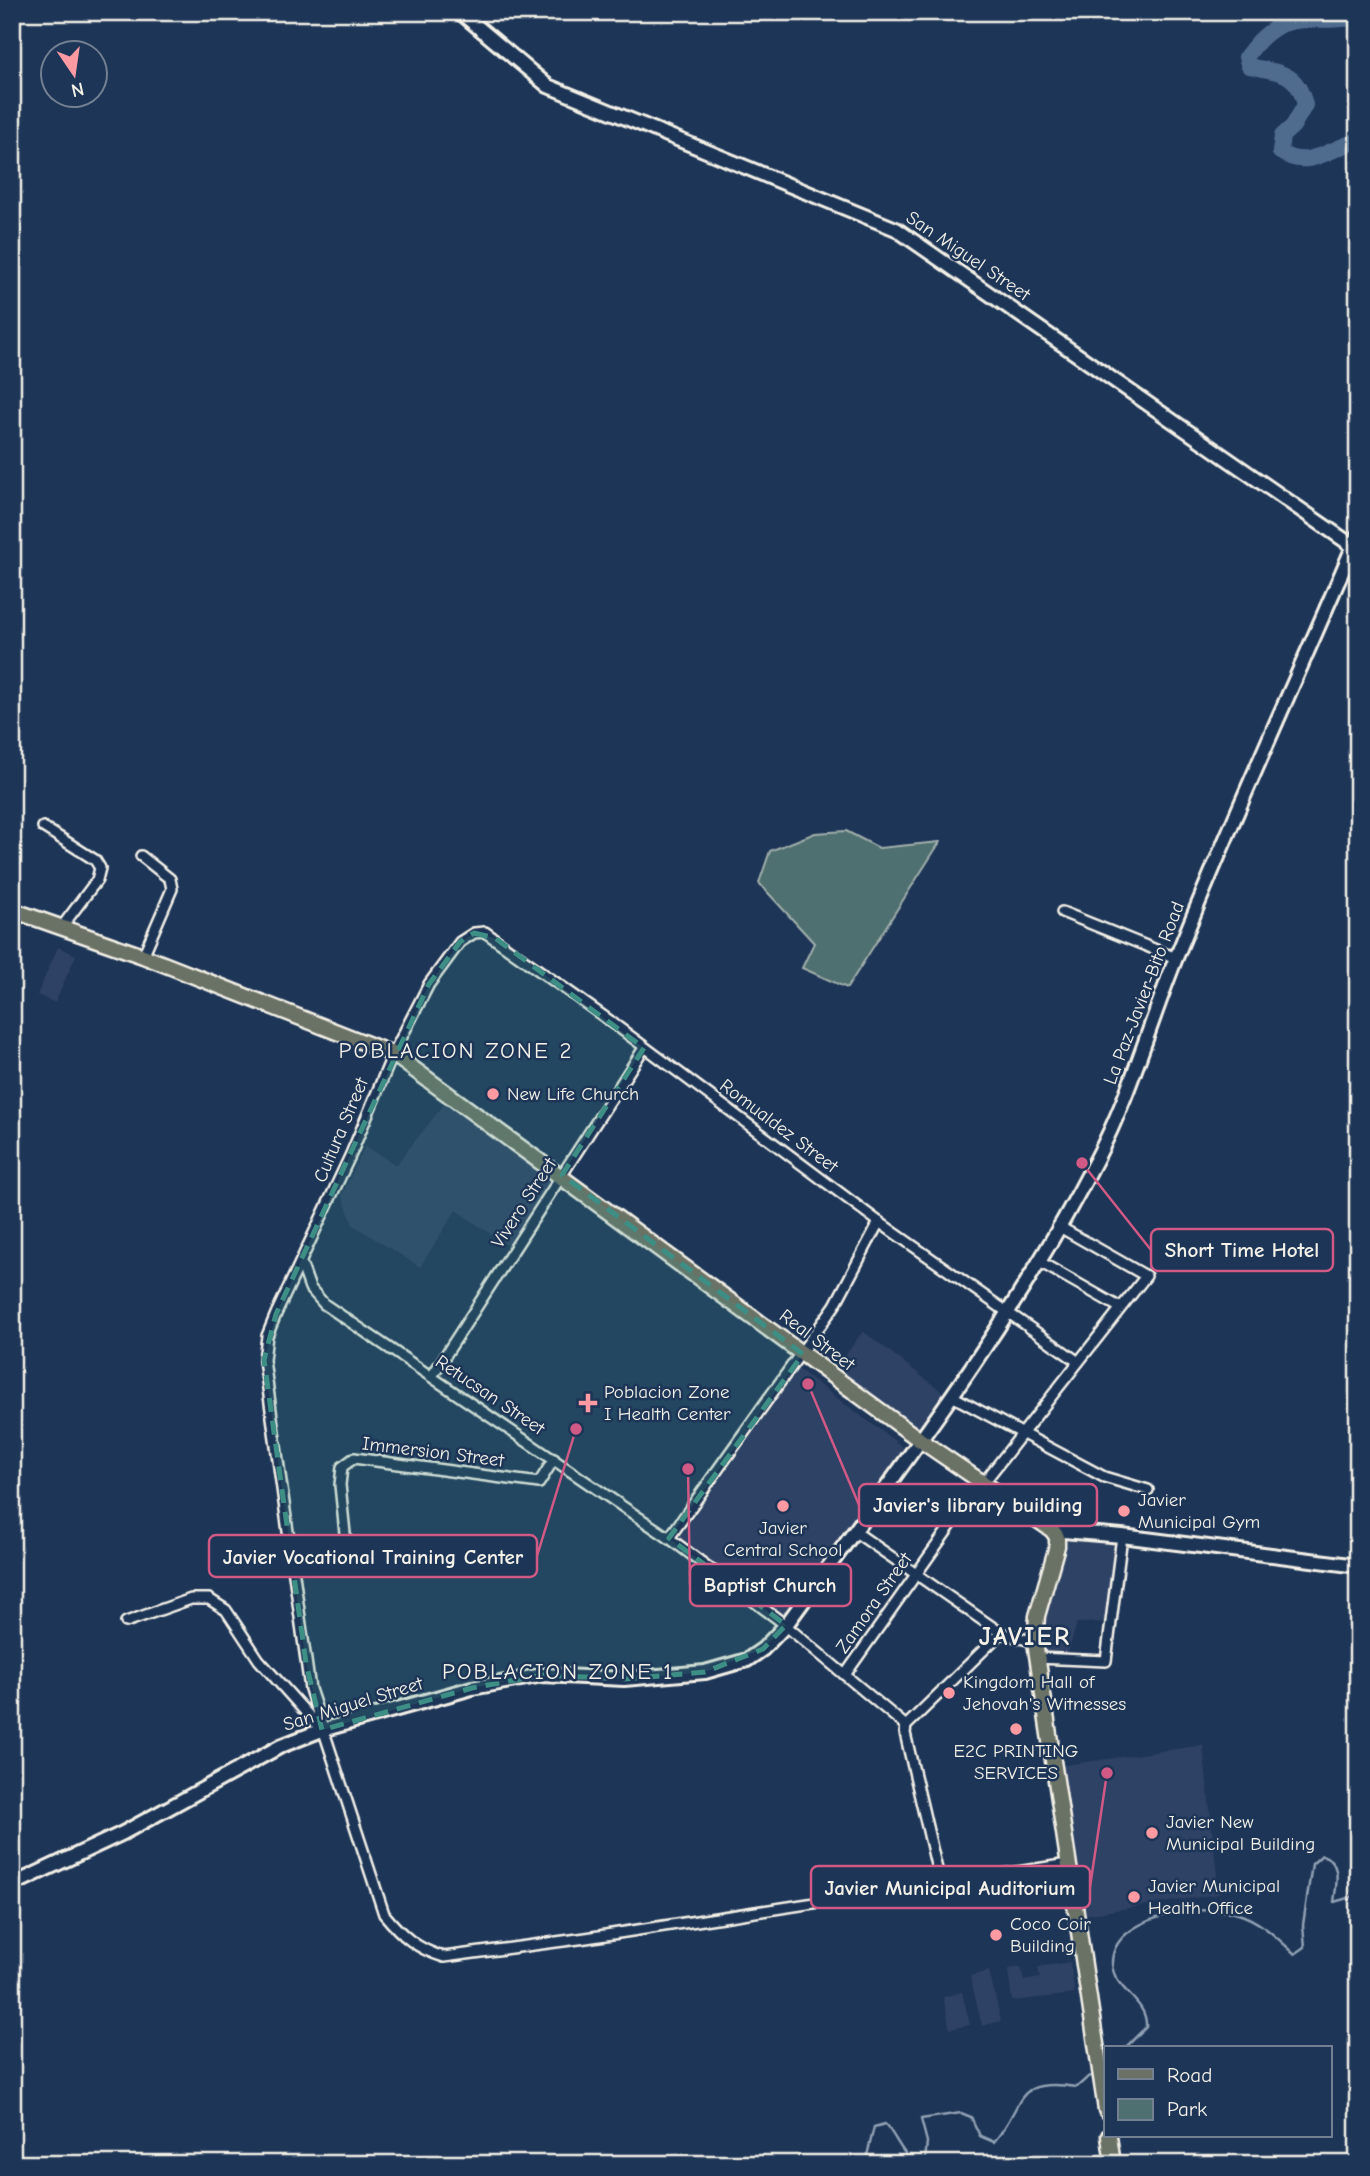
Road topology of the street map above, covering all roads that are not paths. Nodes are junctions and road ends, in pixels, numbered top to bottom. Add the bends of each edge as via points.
1 (460, 12) edge
2 (1355, 541) edge
3 (43, 827) dead end
4 (141, 856) dead end
5 (12, 910) edge
6 (1062, 912) dead end
7 (61, 928) junction
8 (460, 942) joint
9 (144, 956) junction
10 (1176, 958) junction
11 (644, 1048) junction
12 (393, 1054) junction
13 (562, 1175) junction
14 (878, 1222) junction
15 (1058, 1226) junction
16 (1038, 1261) junction
17 (301, 1263) junction
18 (1119, 1307) junction
19 (1007, 1313) junction
20 (803, 1354) junction
21 (1077, 1361) junction
22 (432, 1376) junction
23 (951, 1396) junction
24 (1022, 1434) junction
25 (920, 1440) junction
26 (554, 1459) junction
27 (982, 1484) junction
28 (1148, 1490) dead end
29 (1052, 1530) junction
30 (854, 1531) junction
31 (1122, 1536) junction
32 (669, 1538) junction
33 (347, 1553) dead end
34 (1358, 1566) edge
35 (916, 1573) junction
36 (126, 1622) dead end
37 (786, 1625) junction
38 (1001, 1633) junction
39 (1035, 1642) junction
40 (1037, 1658) junction
41 (845, 1675) junction
42 (906, 1726) junction
43 (322, 1730) junction
44 (1068, 1864) junction
45 (940, 1882) junction
46 (12, 1885) edge
47 (1104, 2097) edge
48 (1109, 2138) edge
49 (1113, 2164) edge

1 - 2 street, San Miguel Street via 548,86 896,229
2 - 10 street, La Paz-Javier-Bito Road
3 - 7 street via 96,860 100,868
4 - 9 street via 170,879 172,889
5 - 7 main road, Real Street
6 - 10 street
7 - 9 main road, Real Street
8 - 11 street, Romualdez Street via 485,932
8 - 12 street, Cultura Street via 429,984
9 - 12 main road, Real Street
10 - 15 street, La Paz-Javier-Bito Road via 1104,1144
11 - 13 street, Vivero Street
11 - 14 street, Romualdez Street
12 - 13 main road, Real Street
12 - 17 street, Cultura Street
13 - 20 main road, Real Street
13 - 22 street, Vivero Street
14 - 19 street, Romualdez Street
14 - 20 street via 835,1305
15 - 16 street, La Paz-Javier-Bito Road
15 - 18 street via 1146,1276
16 - 18 street
16 - 19 street, La Paz-Javier-Bito Road
17 - 22 street, Retucsan Street via 310,1288 324,1304
17 - 43 street, Cultura Street via 267,1336 264,1360 310,1689
18 - 21 street
19 - 21 street, Romualdez Street
19 - 23 street, La Paz-Javier-Bito Road
20 - 25 main road, Real Street
20 - 32 street
21 - 24 street
22 - 26 street, Retucsan Street
23 - 24 street
23 - 25 street, La Paz-Javier-Bito Road
24 - 27 street, Zamora Street
24 - 28 street via 1104,1477
25 - 27 main road, Real Street
25 - 30 street, San Miguel Street
26 - 32 street, Retucsan Street
26 - 33 street, Immersion Street via 539,1483 354,1458 342,1467 340,1485
27 - 29 main road, Real Street
27 - 35 street, Zamora Street
29 - 31 street
29 - 39 main road via 1057,1546 1037,1616
30 - 35 street
30 - 37 street, San Miguel Street
31 - 34 street
31 - 40 street via 1106,1661
32 - 37 street, Retucsan Street
35 - 38 street
35 - 41 street, Zamora Street
36 - 43 street via 191,1599 209,1599 226,1611 260,1660
37 - 41 street, Retucsan Street
37 - 43 street, San Miguel Street via 747,1660 705,1672 624,1679 543,1675 472,1688
38 - 39 street
38 - 42 street
39 - 40 main road
40 - 44 main road
41 - 42 street, Retucsan Street
42 - 45 street
43 - 45 street, Cultura Street via 384,1914 403,1937 444,1957
43 - 46 street, San Miguel Street via 281,1746 123,1833
44 - 45 street, Cultura Street
44 - 47 main road
48 - 49 main road

